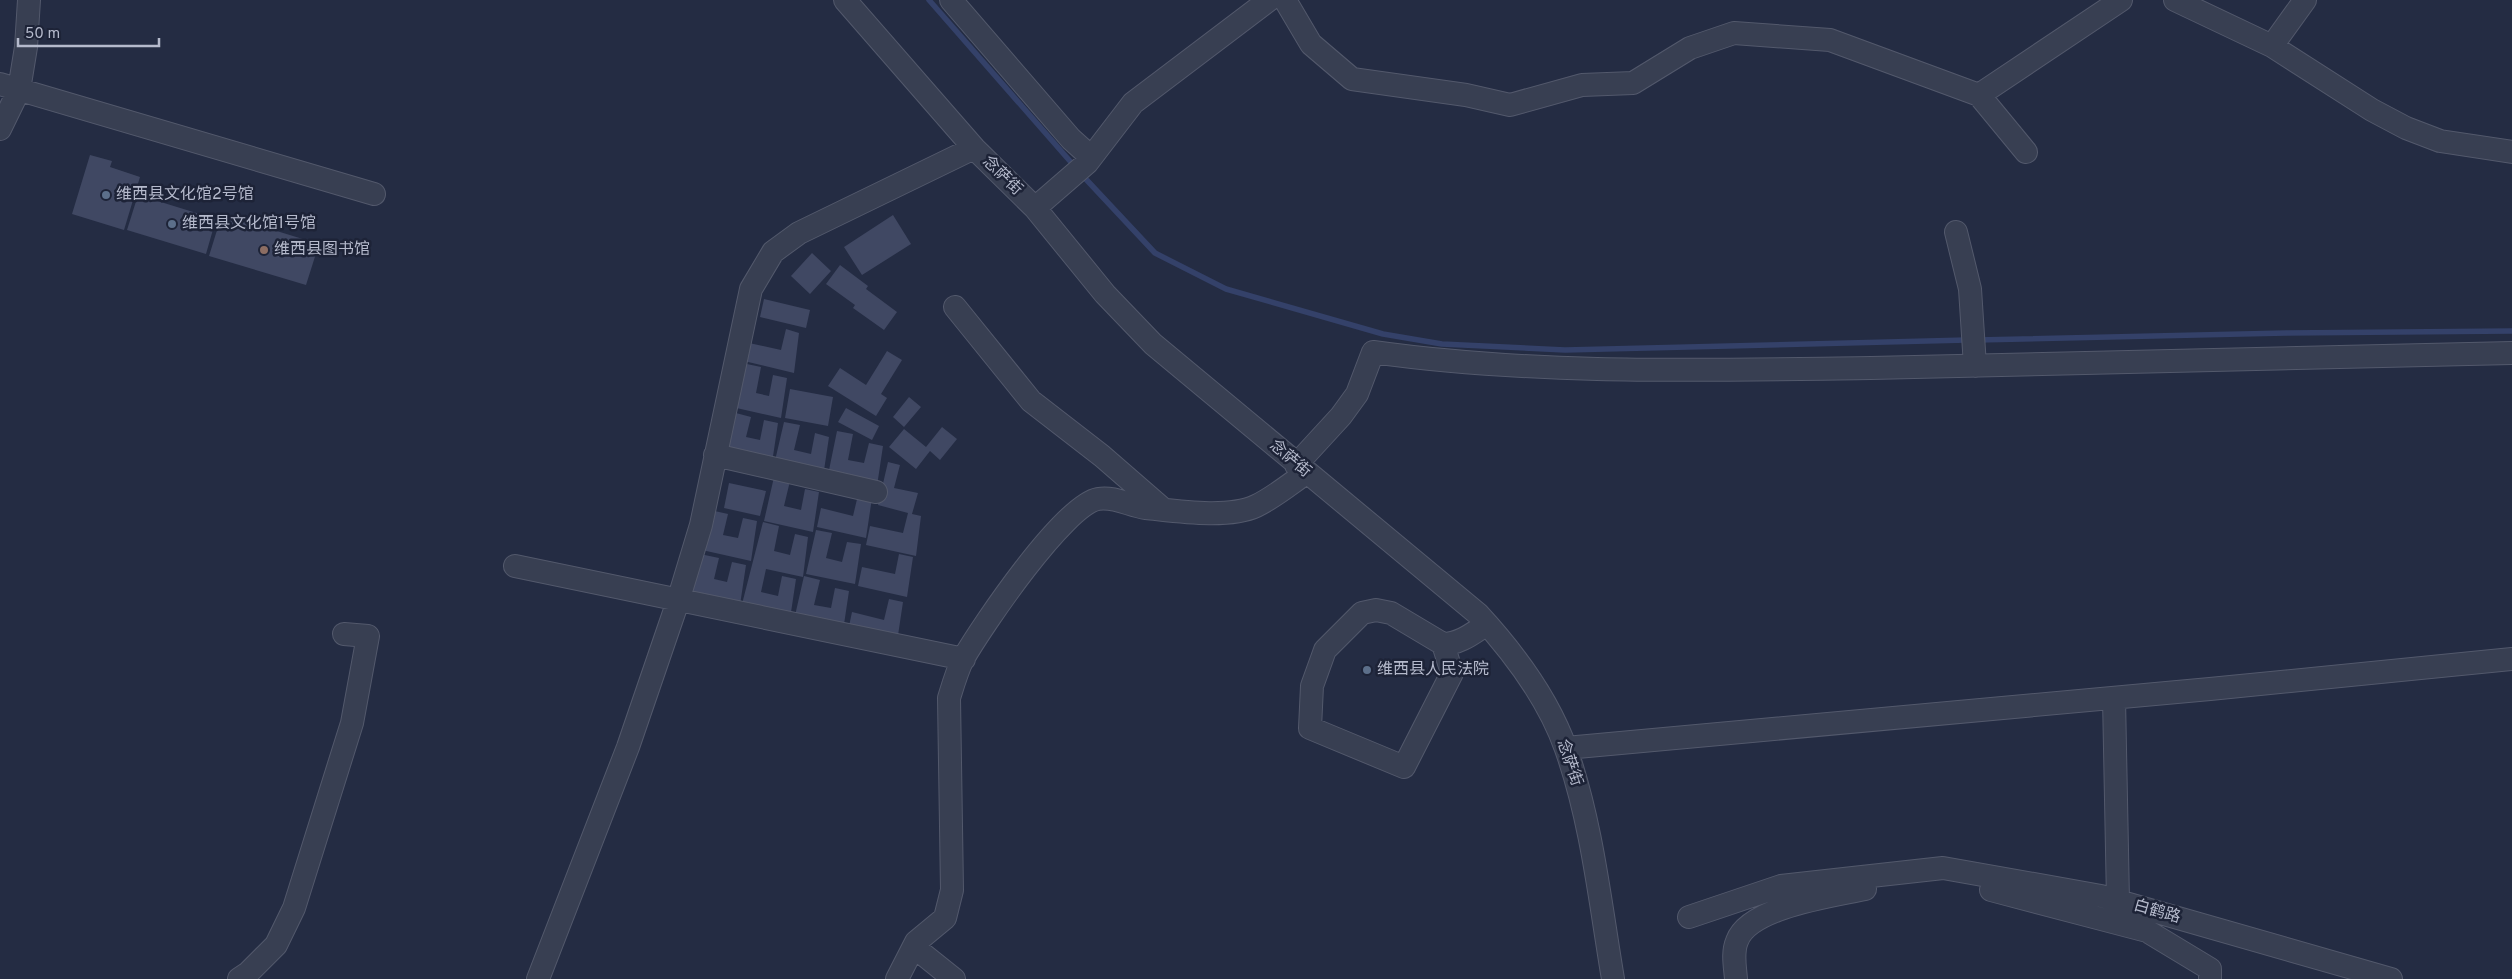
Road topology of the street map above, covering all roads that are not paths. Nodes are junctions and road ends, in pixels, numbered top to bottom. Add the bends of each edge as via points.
1 (29, 0) edge
2 (846, 0) edge
3 (952, 0) edge
4 (1269, 0) edge
5 (1285, 0) edge
6 (2121, 0) edge
7 (2175, 0) edge
8 (2305, 0) edge
9 (2272, 46) junction
10 (10, 87) edge
11 (1979, 95) junction
12 (0, 129) edge
13 (974, 148) junction
14 (2026, 152) dead end
15 (2512, 152) edge
16 (1089, 160) junction
17 (374, 194) dead end
18 (1035, 208) junction
19 (1956, 232) dead end
20 (955, 307) dead end
21 (2512, 353) edge
22 (1974, 366) junction
23 (715, 455) junction
24 (1301, 469) junction
25 (876, 492) dead end
26 (1163, 509) junction
27 (515, 566) dead end
28 (678, 601) junction
29 (1487, 624) junction
30 (344, 634) dead end
31 (1443, 644) junction
32 (964, 659) junction
33 (2512, 659) edge
34 (2114, 698) junction
35 (1566, 748) junction
36 (2118, 901) junction
37 (1689, 917) dead end
38 (914, 947) junction
39 (239, 979) edge
40 (538, 979) edge
41 (897, 979) edge
42 (954, 979) edge
43 (1613, 979) edge
44 (1736, 979) edge
45 (2210, 979) edge
46 (2391, 979) edge

1 - 10 street via 26,47
2 - 13 street, 念萨街
3 - 16 street
4 - 16 street via 1133,103
5 - 11 street via 1311,44 1352,79 1466,95 1510,105 1582,85 1633,83 1690,48 1734,33 1830,40
6 - 11 street
7 - 9 street
8 - 9 street
9 - 15 street via 2406,128 2440,141
10 - 12 street
10 - 17 street
11 - 14 street
13 - 18 street, 念萨街
13 - 23 street via 799,233 774,252 751,289
16 - 18 street
18 - 24 street, 念萨街 via 1105,294 1153,344
19 - 22 street via 1970,289
20 - 26 street via 1031,401
21 - 22 street
22 - 24 street via 1722,370 1546,367 1434,361 1373,352 1357,394
23 - 25 street
23 - 28 street via 701,525
24 - 26 street via 1255,507 1209,513
24 - 29 street, 念萨街
26 - 32 street via 1099,499 1080,507 1020,574
27 - 28 street
28 - 32 street
28 - 40 street via 628,747
29 - 31 street via 1463,640
29 - 35 street, 念萨街 via 1515,657 1540,695
30 - 39 street via 368,636 352,723 294,908 276,945
31 - 31 street via 1452,673 1404,767 1310,728 1312,686 1325,650 1362,613 1376,610 1391,613
32 - 38 street via 949,698 952,890 945,918
33 - 34 street
34 - 35 street
34 - 36 street, 白鹤路
35 - 43 street, 念萨街 via 1584,809
36 - 37 street via 1943,868 1781,886
36 - 46 street, 白鹤路
38 - 41 street
38 - 42 street
44 - 45 street via 1734,954 1737,939 1754,922 1776,908 1877,886 1963,883 2147,931 2210,969

